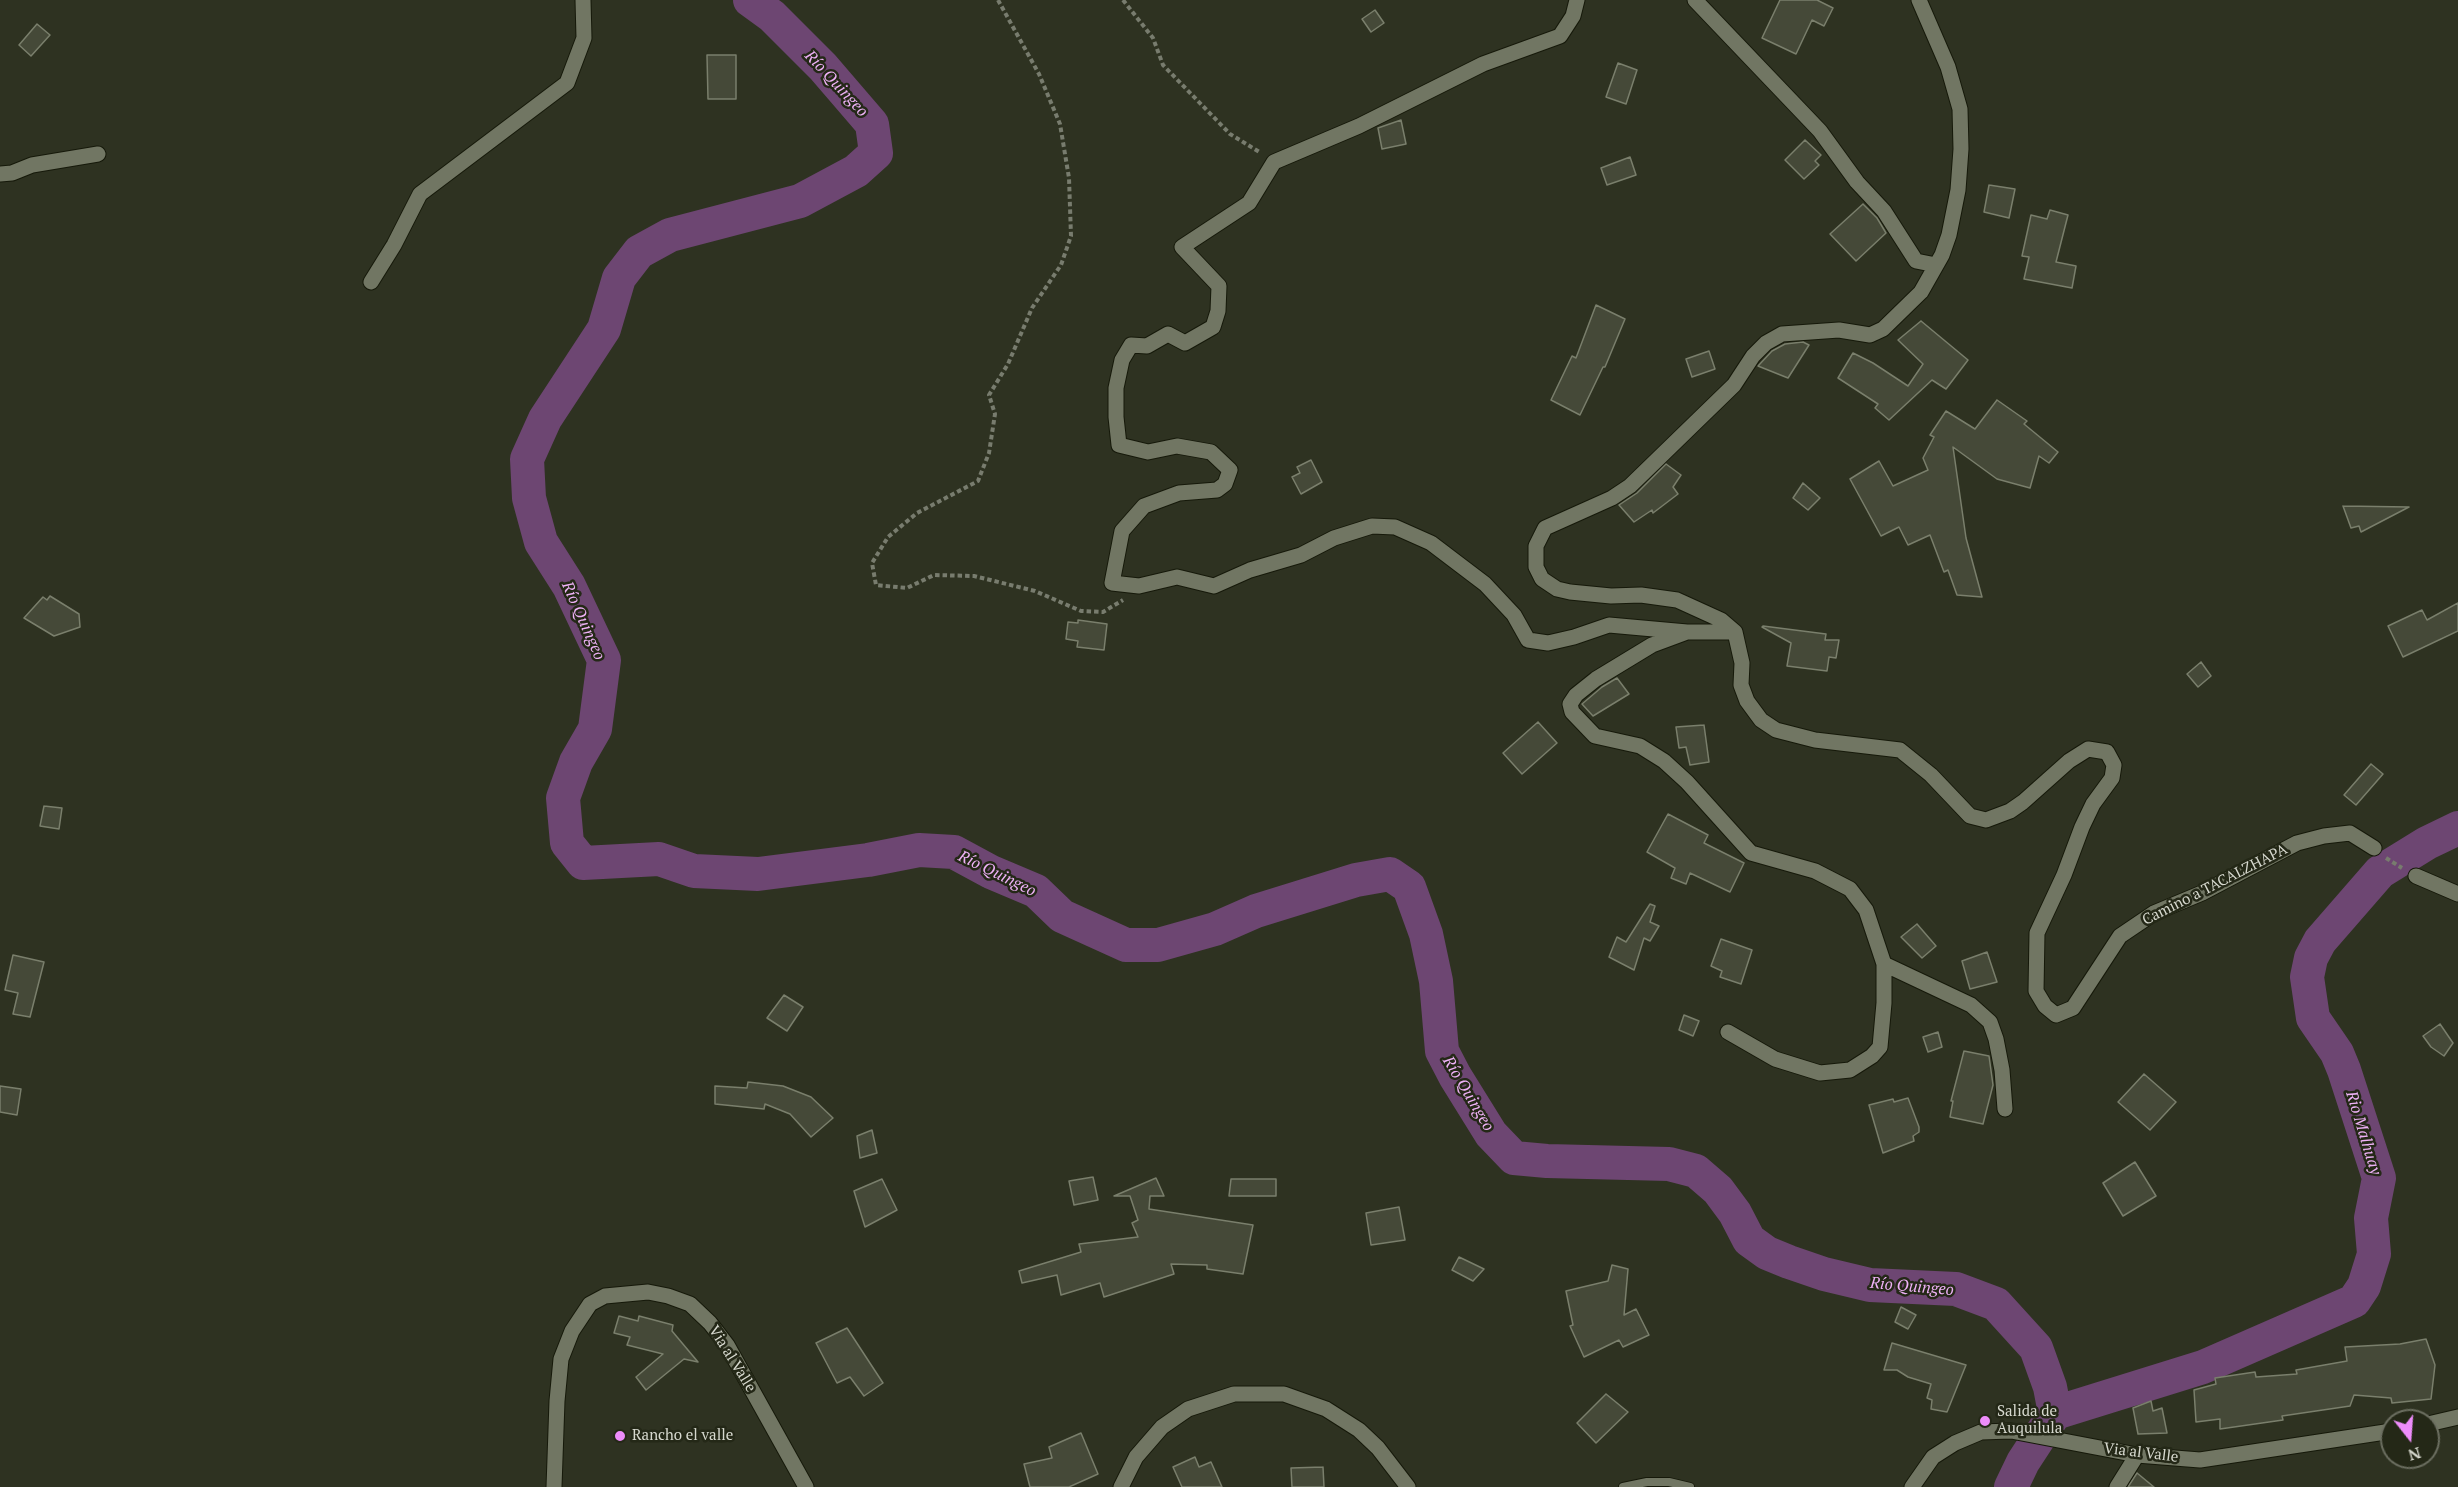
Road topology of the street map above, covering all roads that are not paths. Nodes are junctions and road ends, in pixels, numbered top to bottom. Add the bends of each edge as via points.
1 (583, 0) edge
2 (1577, 0) edge
3 (1695, 0) edge
4 (1919, 0) edge
5 (98, 154) dead end
6 (0, 174) edge
7 (1936, 265) junction
8 (370, 282) dead end
9 (1687, 632) junction
10 (1735, 632) junction
11 (2373, 848) road end
12 (2416, 876) road end
13 (2458, 894) edge
14 (1884, 964) junction
15 (1728, 1032) dead end
16 (2005, 1109) dead end
17 (2458, 1418) edge
18 (2440, 1422) edge
19 (2380, 1433) edge
20 (2137, 1455) junction
21 (554, 1487) edge
22 (806, 1487) edge
23 (1121, 1487) edge
24 (1408, 1487) edge
25 (1623, 1487) edge
26 (1690, 1487) edge
27 (1912, 1487) edge
28 (2117, 1487) edge

1 - 8 street via 584,38 567,83 420,194
2 - 9 street via 1573,16 1560,36 1483,64 1359,126 1274,162 1249,203 1182,247 1219,286 1213,327 1185,343 1168,334 1147,346 1131,345 1122,360 1116,388 1119,445 1148,452 1177,446 1211,452 1230,470 1217,490 1179,493 1144,506 1122,531 1112,583 1139,586 1177,577 1214,586 1301,555 1334,538 1372,526 1395,527 1431,543 1485,584 1514,615 1528,640 1548,643 1609,625
3 - 7 street via 1820,131 1884,211 1916,261
4 - 7 street via 1948,67 1960,110 1958,190 1949,235
5 - 6 street
7 - 10 street via 1921,292 1883,329 1870,335 1839,330 1782,334 1766,343 1734,386 1630,486 1545,528 1536,546 1536,567 1542,579 1557,590 1677,600 1721,620
9 - 10 street
9 - 14 street via 1652,645 1596,679 1576,695 1570,704 1572,712 1595,736 1640,746 1664,761 1751,853 1815,871 1850,889 1866,910
10 - 11 street, Camino a TACALZHAPA via 1742,663 1741,685 1761,720 1776,730 1815,740 1900,750 1931,775 1970,816 1986,820 2010,811 2088,749 2107,752 2114,765 2112,778 2093,804 2037,933 2036,991 2056,1015 2073,1008 2120,936 2154,913 2202,893 2297,843 2350,833
12 - 13 street
14 - 15 street via 1880,1047 1850,1070 1820,1073 1775,1059
14 - 16 street via 1971,1005 1990,1022 2002,1070
17 - 18 street
19 - 20 street, Via al Valle via 2200,1460
20 - 27 street, Via al Valle via 2011,1431 1981,1432 1933,1457
20 - 28 street
21 - 22 street, Via al Valle via 561,1359 572,1332 590,1304 605,1296 648,1292 690,1304 710,1323 727,1345
23 - 24 street via 1142,1449 1162,1427 1188,1409 1234,1394 1284,1394 1326,1409 1359,1430
25 - 26 lane via 1647,1482

